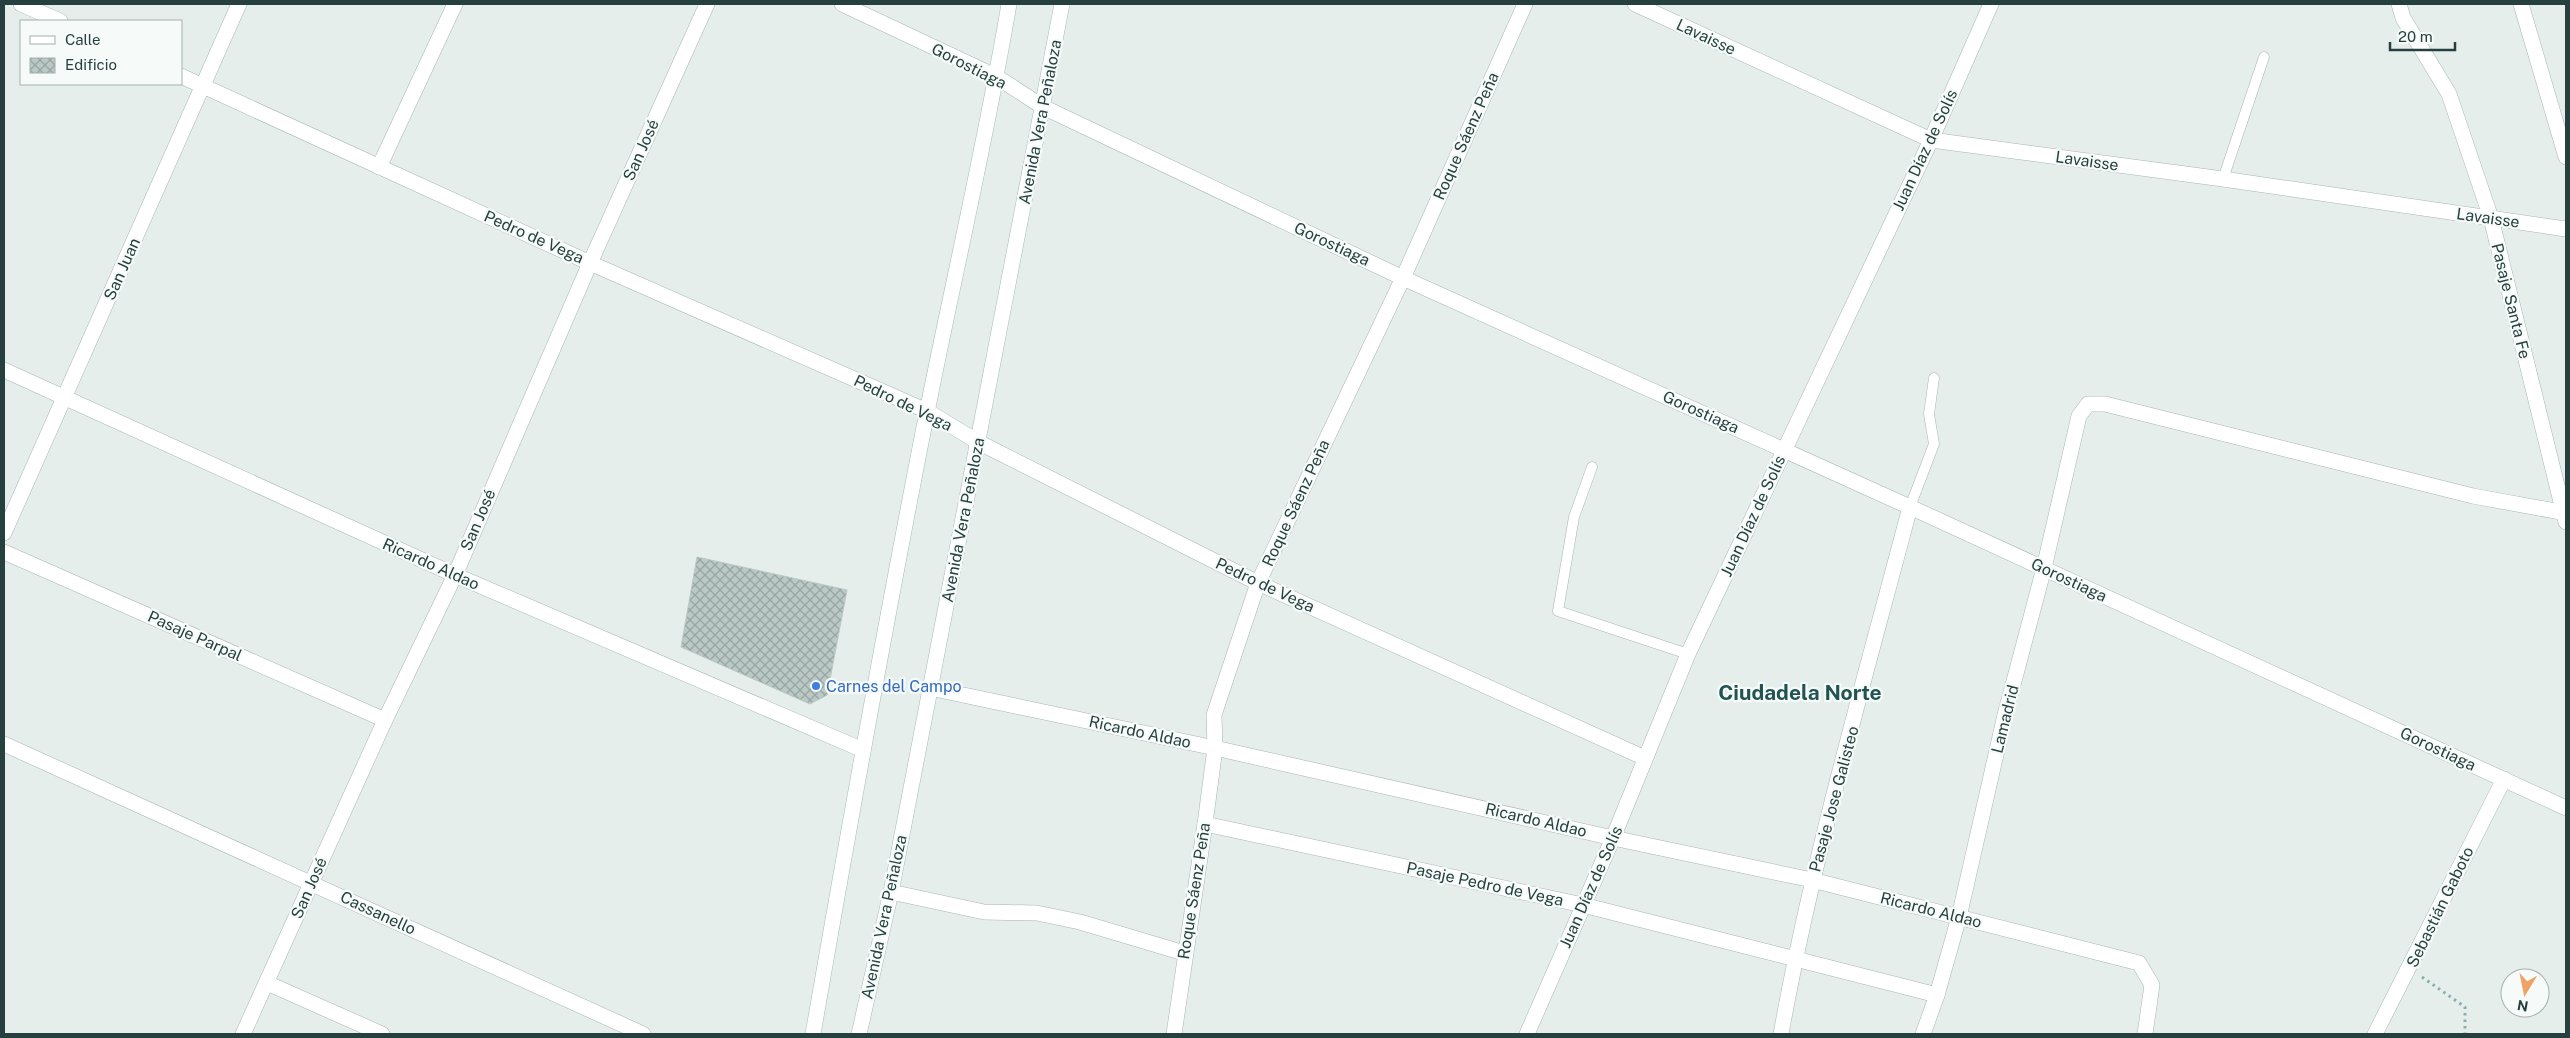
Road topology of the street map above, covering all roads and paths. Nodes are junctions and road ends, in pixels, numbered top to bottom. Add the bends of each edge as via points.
1 (22, 4) edge
2 (239, 4) edge
3 (455, 4) edge
4 (707, 4) edge
5 (842, 4) edge
6 (1009, 4) edge
7 (1062, 4) edge
8 (1525, 4) edge
9 (1635, 4) edge
10 (1991, 4) edge
11 (2399, 4) edge
12 (2521, 4) edge
13 (58, 20) edge
14 (2264, 57) dead end
15 (182, 76) edge
16 (996, 77) junction
17 (202, 86) junction
18 (1043, 107) junction
19 (1931, 140) junction
20 (2566, 157) edge
21 (379, 168) junction
22 (2224, 179) junction
23 (2490, 218) junction
24 (2566, 229) edge
25 (590, 263) junction
26 (1403, 278) junction
27 (4, 370) edge
28 (1934, 378) dead end
29 (65, 399) junction
30 (927, 411) junction
31 (978, 442) junction
32 (1784, 450) junction
33 (1592, 466) dead end
34 (1910, 507) junction
35 (2565, 517) edge
36 (4, 534) edge
37 (4, 552) edge
38 (2044, 568) junction
39 (454, 575) junction
40 (1258, 583) junction
41 (1688, 654) junction
42 (930, 688) junction
43 (385, 720) junction
44 (4, 744) edge
45 (1214, 748) junction
46 (862, 750) junction
47 (1645, 758) junction
48 (2504, 779) junction
49 (2566, 808) edge
50 (1205, 824) junction
51 (1614, 838) junction
52 (1812, 880) junction
53 (311, 883) junction
54 (890, 892) junction
55 (1583, 905) junction
56 (1959, 917) junction
57 (1184, 952) junction
58 (1794, 958) junction
59 (2410, 969) junction
60 (267, 983) junction
61 (1937, 995) junction
62 (243, 1034) edge
63 (382, 1034) edge
64 (643, 1034) edge
65 (813, 1034) edge
66 (859, 1034) edge
67 (1174, 1034) edge
68 (1527, 1034) edge
69 (1781, 1034) edge
70 (1922, 1034) edge
71 (2145, 1034) edge
72 (2375, 1034) edge
73 (2465, 1034) edge

1 - 13 street
2 - 17 street, San Juan
3 - 21 street
4 - 25 street, San José
5 - 16 street, Gorostiaga
6 - 16 street
7 - 18 street, Avenida Vera Peñaloza
8 - 26 street, Roque Sáenz Peña
9 - 19 street, Lavaisse
10 - 19 street, Juan Díaz de Solís
11 - 23 street, Pasaje Santa Fe via 2403,18 2449,94
12 - 20 street
14 - 22 lane
15 - 17 street, Pedro de Vega
16 - 18 street, Gorostiaga
16 - 30 street
17 - 21 street, Pedro de Vega
17 - 29 street, San Juan
18 - 26 street, Gorostiaga
18 - 31 street, Avenida Vera Peñaloza
19 - 22 street, Lavaisse
19 - 32 street, Juan Díaz de Solís
21 - 25 street, Pedro de Vega
22 - 23 street, Lavaisse
23 - 24 street, Lavaisse
23 - 35 street, Pasaje Santa Fe
25 - 30 street, Pedro de Vega
25 - 39 street, San José
26 - 32 street, Gorostiaga
26 - 40 street, Roque Sáenz Peña
27 - 29 street, Ricardo Aldao
28 - 34 lane via 1929,414 1934,444
29 - 36 street, San Juan
29 - 39 street, Ricardo Aldao
30 - 31 street, Pedro de Vega
30 - 46 street
31 - 40 street, Pedro de Vega
31 - 42 street, Avenida Vera Peñaloza
32 - 34 street, Gorostiaga
32 - 41 street, Juan Díaz de Solís
33 - 41 lane via 1574,517 1558,611
34 - 38 street, Gorostiaga
34 - 52 street, Pasaje Jose Galisteo
35 - 38 street, Lamadrid via 2104,404 2088,404 2079,416
37 - 43 street, Pasaje Parpal
38 - 48 street, Gorostiaga
38 - 56 street, Lamadrid via 2005,715
39 - 43 street, San José
39 - 46 street, Ricardo Aldao
40 - 45 street, Roque Sáenz Peña via 1214,715
40 - 47 street, Pedro de Vega
41 - 47 street, Juan Díaz de Solís
42 - 45 street, Ricardo Aldao
42 - 54 street, Avenida Vera Peñaloza
43 - 53 street, San José
44 - 53 street, Cassanello
45 - 50 street, Roque Sáenz Peña
45 - 51 street, Ricardo Aldao
46 - 65 street
47 - 51 street, Juan Díaz de Solís
48 - 49 street, Gorostiaga
48 - 59 street, Sebastián Gaboto
50 - 55 street, Pasaje Pedro de Vega
50 - 57 street, Roque Sáenz Peña
51 - 52 street, Ricardo Aldao
51 - 55 street, Juan Díaz de Solís
52 - 56 street, Ricardo Aldao
52 - 58 street, Pasaje Jose Galisteo
53 - 60 street, San José
53 - 64 street, Cassanello
54 - 57 street via 984,912 1037,913
54 - 66 street, Avenida Vera Peñaloza
55 - 58 street, Pasaje Pedro de Vega
55 - 68 street, Juan Díaz de Solís
56 - 61 street, Lamadrid
56 - 71 street, Ricardo Aldao via 2139,962 2152,985
57 - 67 street, Roque Sáenz Peña
58 - 61 street, Pasaje Pedro de Vega
58 - 69 street, Pasaje Jose Galisteo
59 - 72 street, Sebastián Gaboto
59 - 73 path via 2465,1007
60 - 62 street, San José
60 - 63 street
61 - 70 street, Lamadrid

